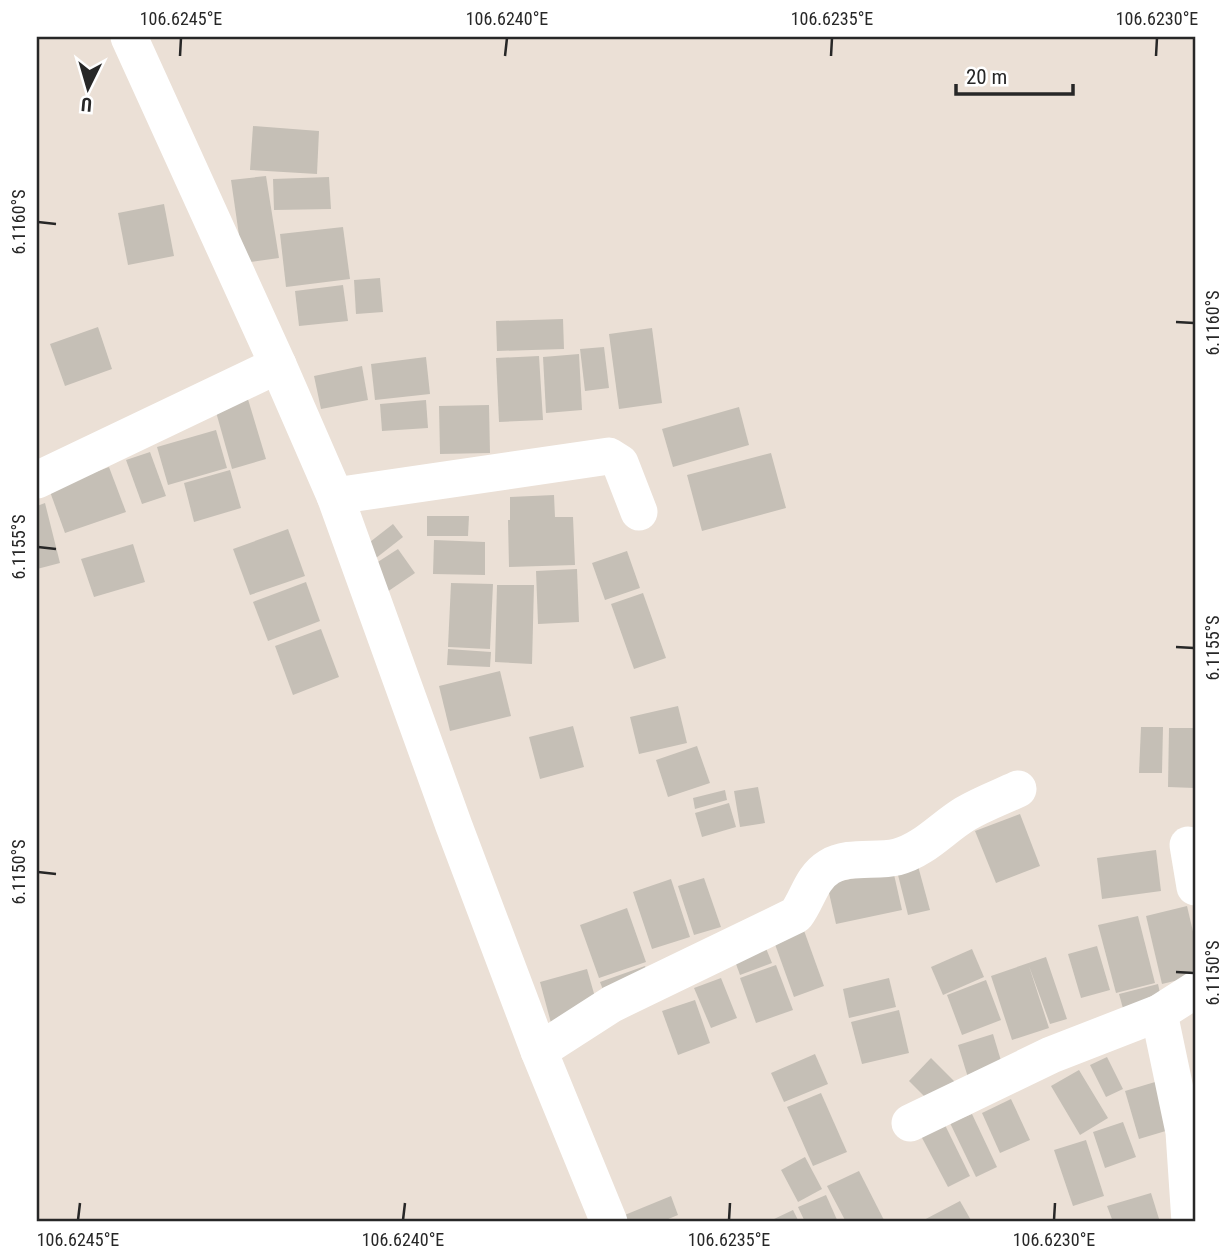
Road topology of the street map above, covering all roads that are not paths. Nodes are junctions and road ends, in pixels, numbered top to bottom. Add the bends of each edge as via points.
1 (129, 37) edge
2 (278, 365) junction
3 (37, 480) edge
4 (335, 496) junction
5 (639, 513) dead end
6 (1018, 789) dead end
7 (1188, 845) dead end
8 (1195, 887) edge
9 (1195, 990) edge
10 (1159, 1013) junction
11 (539, 1051) junction
12 (910, 1123) dead end
13 (609, 1222) edge
14 (1190, 1222) edge

1 - 2 street
2 - 3 street
2 - 4 street
4 - 5 street via 610,456 620,463
4 - 11 street
6 - 11 street via 964,815 926,844 898,857 830,866 813,882 796,915 612,1004
7 - 8 street
9 - 10 street
10 - 12 street via 1051,1055
10 - 14 street via 1184,1132
11 - 13 street

